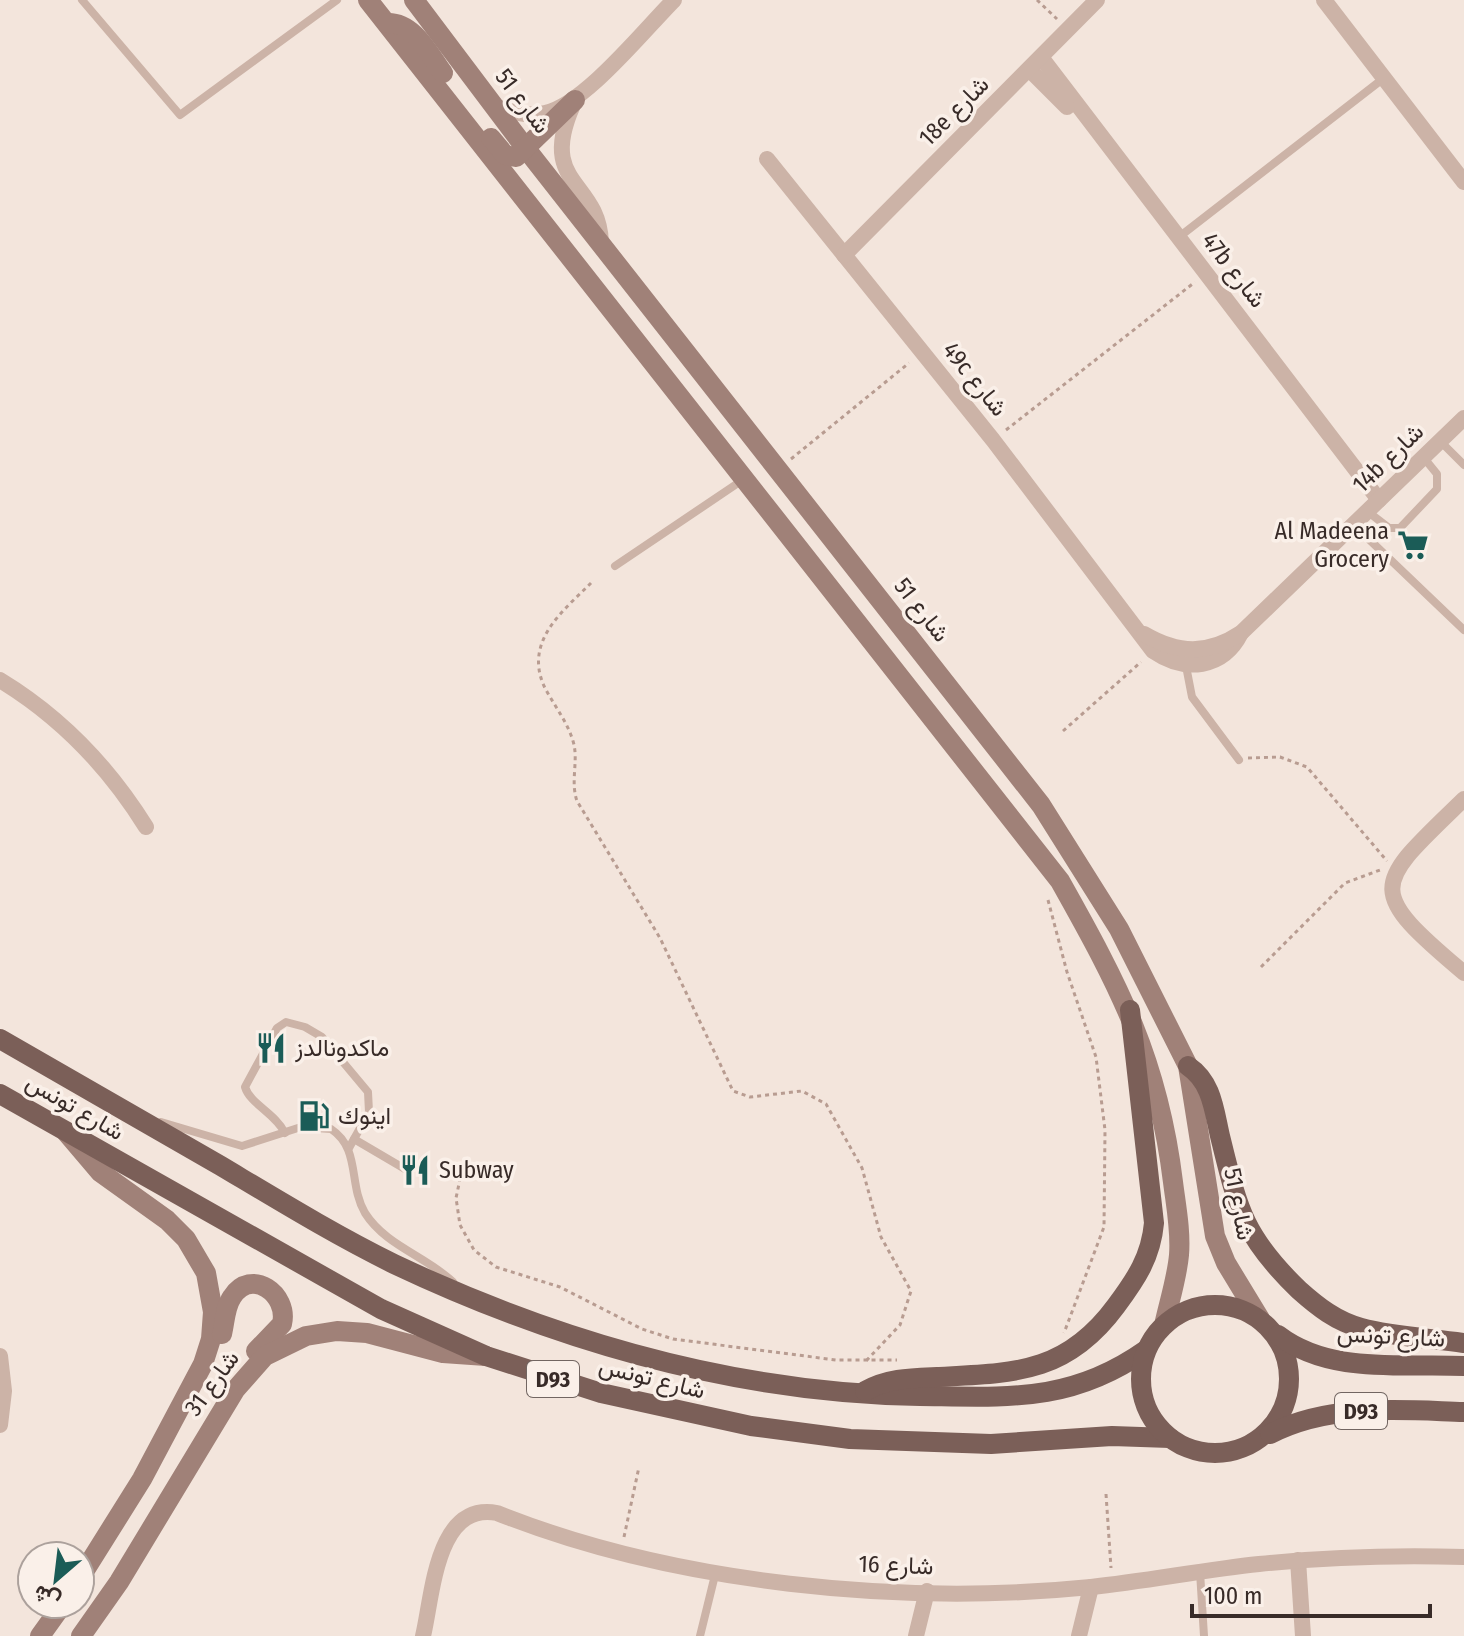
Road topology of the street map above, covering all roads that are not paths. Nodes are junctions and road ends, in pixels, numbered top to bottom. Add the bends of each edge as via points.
1 (82, 0) edge
2 (337, 0) edge
3 (368, 0) edge
4 (414, 0) edge
5 (674, 0) edge
6 (1097, 0) edge
7 (1324, 0) edge
8 (387, 23) junction
9 (1035, 63) junction
10 (1384, 78) junction
11 (575, 100) junction
12 (496, 107) junction
13 (527, 150) junction
14 (767, 159) dead end
15 (1464, 182) edge
16 (1178, 238) junction
17 (601, 243) junction
18 (844, 255) junction
19 (1464, 418) edge
20 (1440, 441) junction
21 (1423, 457) junction
22 (1464, 465) edge
23 (744, 479) junction
24 (1378, 501) junction
25 (1353, 525) junction
26 (615, 566) dead end
27 (1464, 630) edge
28 (1142, 632) junction
29 (1186, 659) junction
30 (0, 680) edge
31 (1239, 760) road end
32 (1464, 799) edge
33 (146, 827) dead end
34 (1464, 973) edge
35 (1130, 1010) junction
36 (0, 1039) edge
37 (1188, 1066) junction
38 (0, 1094) edge
39 (125, 1110) junction
40 (66, 1132) junction
41 (285, 1133) junction
42 (351, 1144) junction
43 (405, 1169) dead end
44 (465, 1295) junction
45 (1165, 1321) junction
46 (1267, 1325) junction
47 (1464, 1343) edge
48 (1146, 1350) junction
49 (0, 1356) edge
50 (486, 1356) junction
51 (1464, 1366) edge
52 (861, 1393) junction
53 (1464, 1412) edge
54 (218, 1417) junction
55 (172, 1424) junction
56 (0, 1425) edge
57 (1263, 1437) junction
58 (1170, 1438) junction
59 (96, 1551) edge
60 (1464, 1557) edge
61 (1298, 1560) junction
62 (716, 1571) junction
63 (1200, 1572) junction
64 (1091, 1587) junction
65 (927, 1591) junction
66 (81, 1636) edge
67 (423, 1636) edge
68 (700, 1636) edge
69 (916, 1636) edge
70 (1079, 1636) edge
71 (1204, 1636) edge
72 (1303, 1636) edge

1 - 2 lane via 180,115
3 - 8 street
4 - 12 street, شارع 51
5 - 11 street
6 - 9 street, 18e شارع
7 - 10 street
8 - 13 street via 411,31 500,151 510,158
8 - 23 street
9 - 16 street, 47b شارع
9 - 18 street, 18e شارع
10 - 15 street
10 - 16 lane
11 - 12 street via 537,115
11 - 13 street
11 - 17 street via 561,136 561,159 597,219
12 - 13 street, شارع 51
13 - 17 street, شارع 51
14 - 18 street, 49c شارع
16 - 24 street, 47b شارع
17 - 37 street, شارع 51 via 1062,834 1119,929
18 - 28 street, 49c شارع
19 - 20 street, 14b شارع
20 - 21 street, 14b شارع
20 - 22 lane
21 - 24 street, 14b شارع
21 - 24 lane via 1439,484 1404,525 1389,528
23 - 26 lane
23 - 35 street via 1045,860
24 - 25 street, 14b شارع
25 - 27 lane
25 - 29 street, 14b شارع via 1241,633
28 - 29 street, 49c شارع
28 - 29 street, 49c شارع via 1153,651
29 - 31 lane via 1192,697
30 - 33 street via 79,741
32 - 34 street via 1395,870 1392,890 1408,925
35 - 45 street via 1162,1117 1180,1237
35 - 52 main road via 1154,1223 1137,1277 1090,1336 1046,1364 1008,1373 893,1380
36 - 39 main road, شارع تونس / D93
37 - 46 street, شارع 51 via 1215,1236 1226,1263
37 - 47 main road via 1208,1090 1238,1208 1269,1261 1314,1303 1349,1324
38 - 40 main road, شارع تونس / D93
39 - 41 lane via 231,1145 253,1145
39 - 44 main road, شارع تونس / D93 via 338,1234
40 - 50 main road, شارع تونس / D93 via 381,1309
40 - 55 street, شارع 31 via 100,1172 177,1229 206,1273 212,1299 211,1339
41 - 42 lane via 321,1126
41 - 42 lane via 245,1087 277,1028 286,1022 322,1037 368,1092 369,1112
42 - 43 lane
42 - 44 lane via 355,1190 374,1225 435,1266
44 - 52 main road, شارع تونس / D93 via 639,1356 741,1378
45 - 46 main road via 1205,1305 1243,1310
45 - 48 main road
46 - 51 main road, شارع تونس / D93 via 1311,1354 1337,1361
46 - 57 main road via 1285,1352 1290,1375 1288,1398
48 - 52 main road, شارع تونس / D93 via 1105,1376 1038,1396
48 - 58 main road via 1141,1369 1144,1398 1156,1424
49 - 56 street
50 - 54 street, شارع 31 via 423,1350 352,1331 321,1332 265,1356
50 - 58 main road, شارع تونس / D93 via 642,1404 806,1434 937,1444
53 - 57 main road, D93 via 1337,1413
54 - 55 street via 234,1377 282,1324 282,1301 265,1286 250,1285 231,1298 213,1362
54 - 66 street, شارع 31
55 - 59 street, شارع 31
57 - 58 main road via 1216,1454 1192,1450
60 - 61 street, شارع 16
61 - 63 street, شارع 16
61 - 72 street
62 - 65 street, شارع 16 via 793,1583
62 - 67 street, شارع 16 via 620,1552 482,1511 466,1516 448,1535
62 - 68 lane
63 - 64 street, شارع 16
63 - 71 lane
64 - 65 street, شارع 16
64 - 70 street
65 - 69 street

